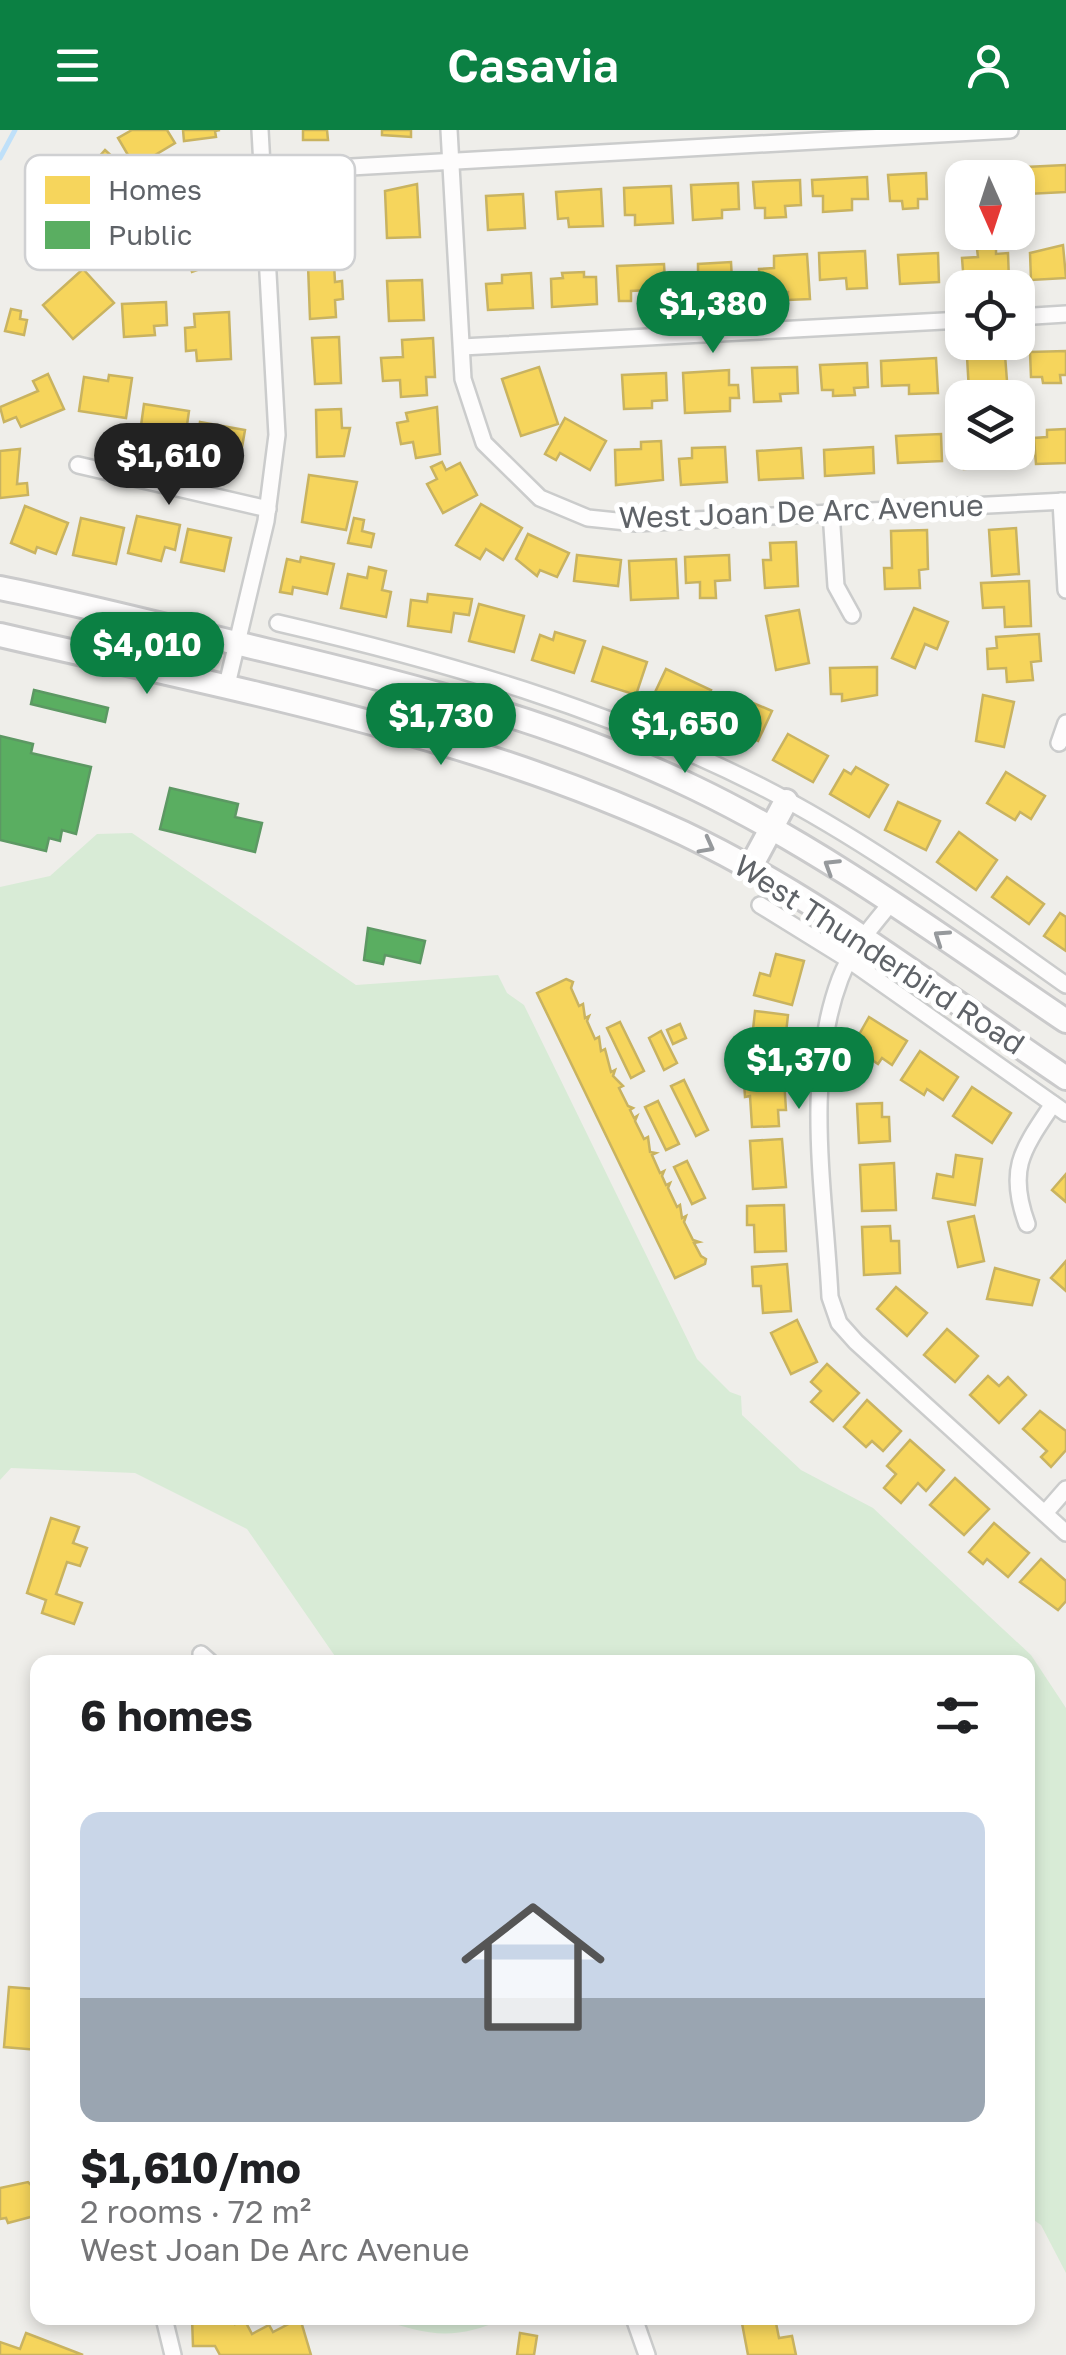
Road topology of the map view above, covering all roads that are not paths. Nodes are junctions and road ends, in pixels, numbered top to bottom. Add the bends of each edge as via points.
1 (260, 130) edge
2 (450, 130) edge
3 (1010, 130) edge
4 (261, 155) edge
5 (451, 160) junction
6 (355, 165) edge
7 (268, 270) edge
8 (1066, 314) edge
9 (1035, 316) edge
10 (945, 321) edge
11 (462, 347) junction
12 (78, 465) dead end
13 (1064, 501) edge
14 (268, 509) junction
15 (831, 512) junction
16 (0, 588) edge
17 (1066, 590) edge
18 (852, 615) dead end
19 (278, 623) dead end
20 (0, 635) edge
21 (331, 635) junction
22 (236, 643) junction
23 (323, 664) junction
24 (226, 688) junction
25 (1066, 724) edge
26 (1060, 743) dead end
27 (786, 800) junction
28 (771, 829) junction
29 (750, 868) junction
30 (891, 903) junction
31 (760, 906) dead end
32 (863, 938) junction
33 (849, 960) junction
34 (1066, 985) edge
35 (1066, 1021) edge
36 (1066, 1078) edge
37 (1060, 1109) edge
38 (1027, 1224) dead end
39 (1066, 1489) edge
40 (1045, 1513) junction
41 (1066, 1533) edge
42 (166, 2325) edge
43 (636, 2325) edge
44 (173, 2355) edge
45 (647, 2355) edge

1 - 4 street
2 - 5 street
3 - 5 street
5 - 6 street
5 - 11 street
7 - 14 street via 277,413
8 - 9 street
10 - 11 street
11 - 15 street, West Joan De Arc Avenue via 466,400 484,443 540,498 614,522
12 - 14 street
13 - 15 street, West Joan De Arc Avenue
13 - 17 street
14 - 22 street
15 - 18 street via 836,586
16 - 22 main road, West Thunderbird Road
19 - 21 street
20 - 24 main road, West Thunderbird Road
21 - 23 street
21 - 27 street via 568,701
22 - 23 main road, West Thunderbird Road
22 - 24 street
23 - 28 main road, West Thunderbird Road via 547,727 698,789
24 -> 29 main road, West Thunderbird Road via 399,729 532,770
25 - 26 street
27 - 28 main road
27 - 34 street
28 - 29 main road
30 -> 28 main road, West Thunderbird Road
29 - 32 main road, West Thunderbird Road
30 - 32 street
35 -> 30 main road, West Thunderbird Road
31 - 33 street, West Thunderbird Road
32 - 33 street
32 - 36 main road, West Thunderbird Road
33 - 37 street, West Thunderbird Road
33 - 40 street via 827,1022 820,1078 830,1297 849,1334
37 - 38 street via 1018,1166 1015,1190
39 - 40 street
40 - 41 street
42 - 44 street
43 - 45 street

